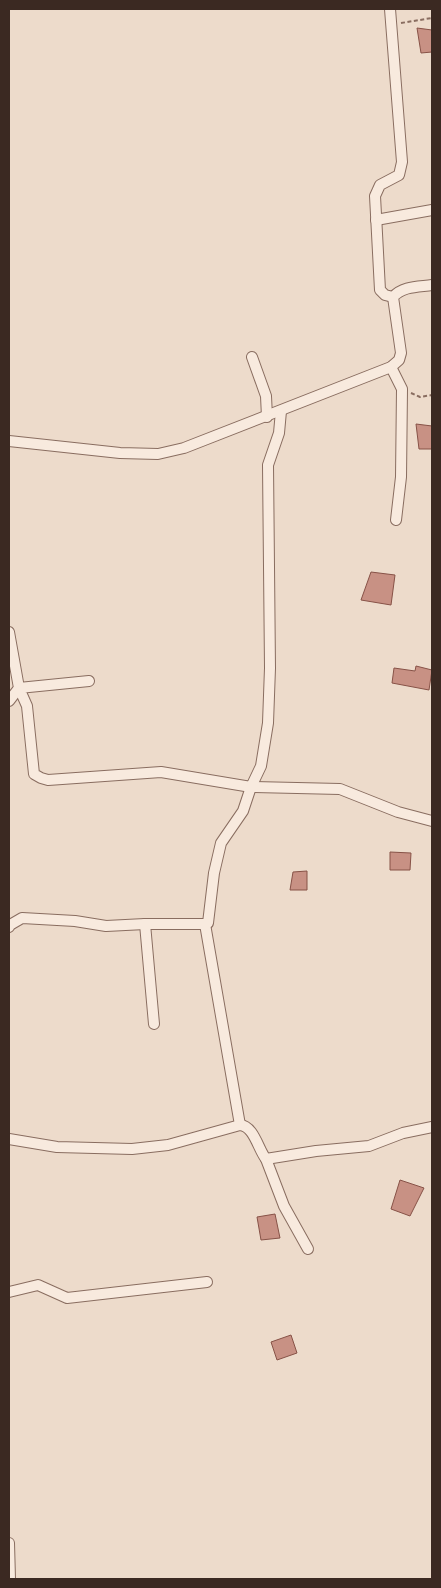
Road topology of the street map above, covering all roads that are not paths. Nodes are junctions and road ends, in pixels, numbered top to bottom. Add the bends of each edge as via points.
1 (390, 9) edge
2 (432, 210) edge
3 (376, 220) junction
4 (432, 285) edge
5 (393, 297) junction
6 (252, 357) dead end
7 (391, 366) junction
8 (281, 411) junction
9 (267, 416) junction
10 (9, 441) edge
11 (396, 520) dead end
12 (9, 632) edge
13 (89, 681) dead end
14 (19, 688) junction
15 (9, 702) edge
16 (251, 787) junction
17 (432, 821) edge
18 (145, 924) junction
19 (205, 924) junction
20 (9, 927) edge
21 (154, 1024) dead end
22 (240, 1125) junction
23 (432, 1127) edge
24 (9, 1138) edge
25 (266, 1159) junction
26 (308, 1250) dead end
27 (207, 1282) dead end
28 (9, 1292) edge
29 (9, 1543) edge
30 (10, 1579) edge

1 - 3 street via 402,162 399,174 377,189
2 - 3 street
3 - 5 street via 380,290
4 - 5 street via 406,288
5 - 7 street via 401,353 399,360
6 - 9 street via 266,396
7 - 8 street
7 - 11 street via 402,389 401,477
8 - 9 street
8 - 16 street via 279,433 268,465 268,722 261,766
9 - 10 street via 184,448 158,454
12 - 14 street
13 - 14 street
14 - 15 street
14 - 16 street via 27,706 34,774 41,778 161,772
16 - 17 street via 340,789 398,812
16 - 19 street via 242,811 221,843 208,923
18 - 19 street
18 - 20 street via 106,926 22,918
18 - 21 street
19 - 22 street
22 - 24 street via 168,1145 132,1148 57,1146
22 - 25 street via 250,1130
23 - 25 street via 403,1133 369,1146
25 - 26 street via 284,1206
27 - 28 street via 66,1298 38,1285
29 - 30 street

